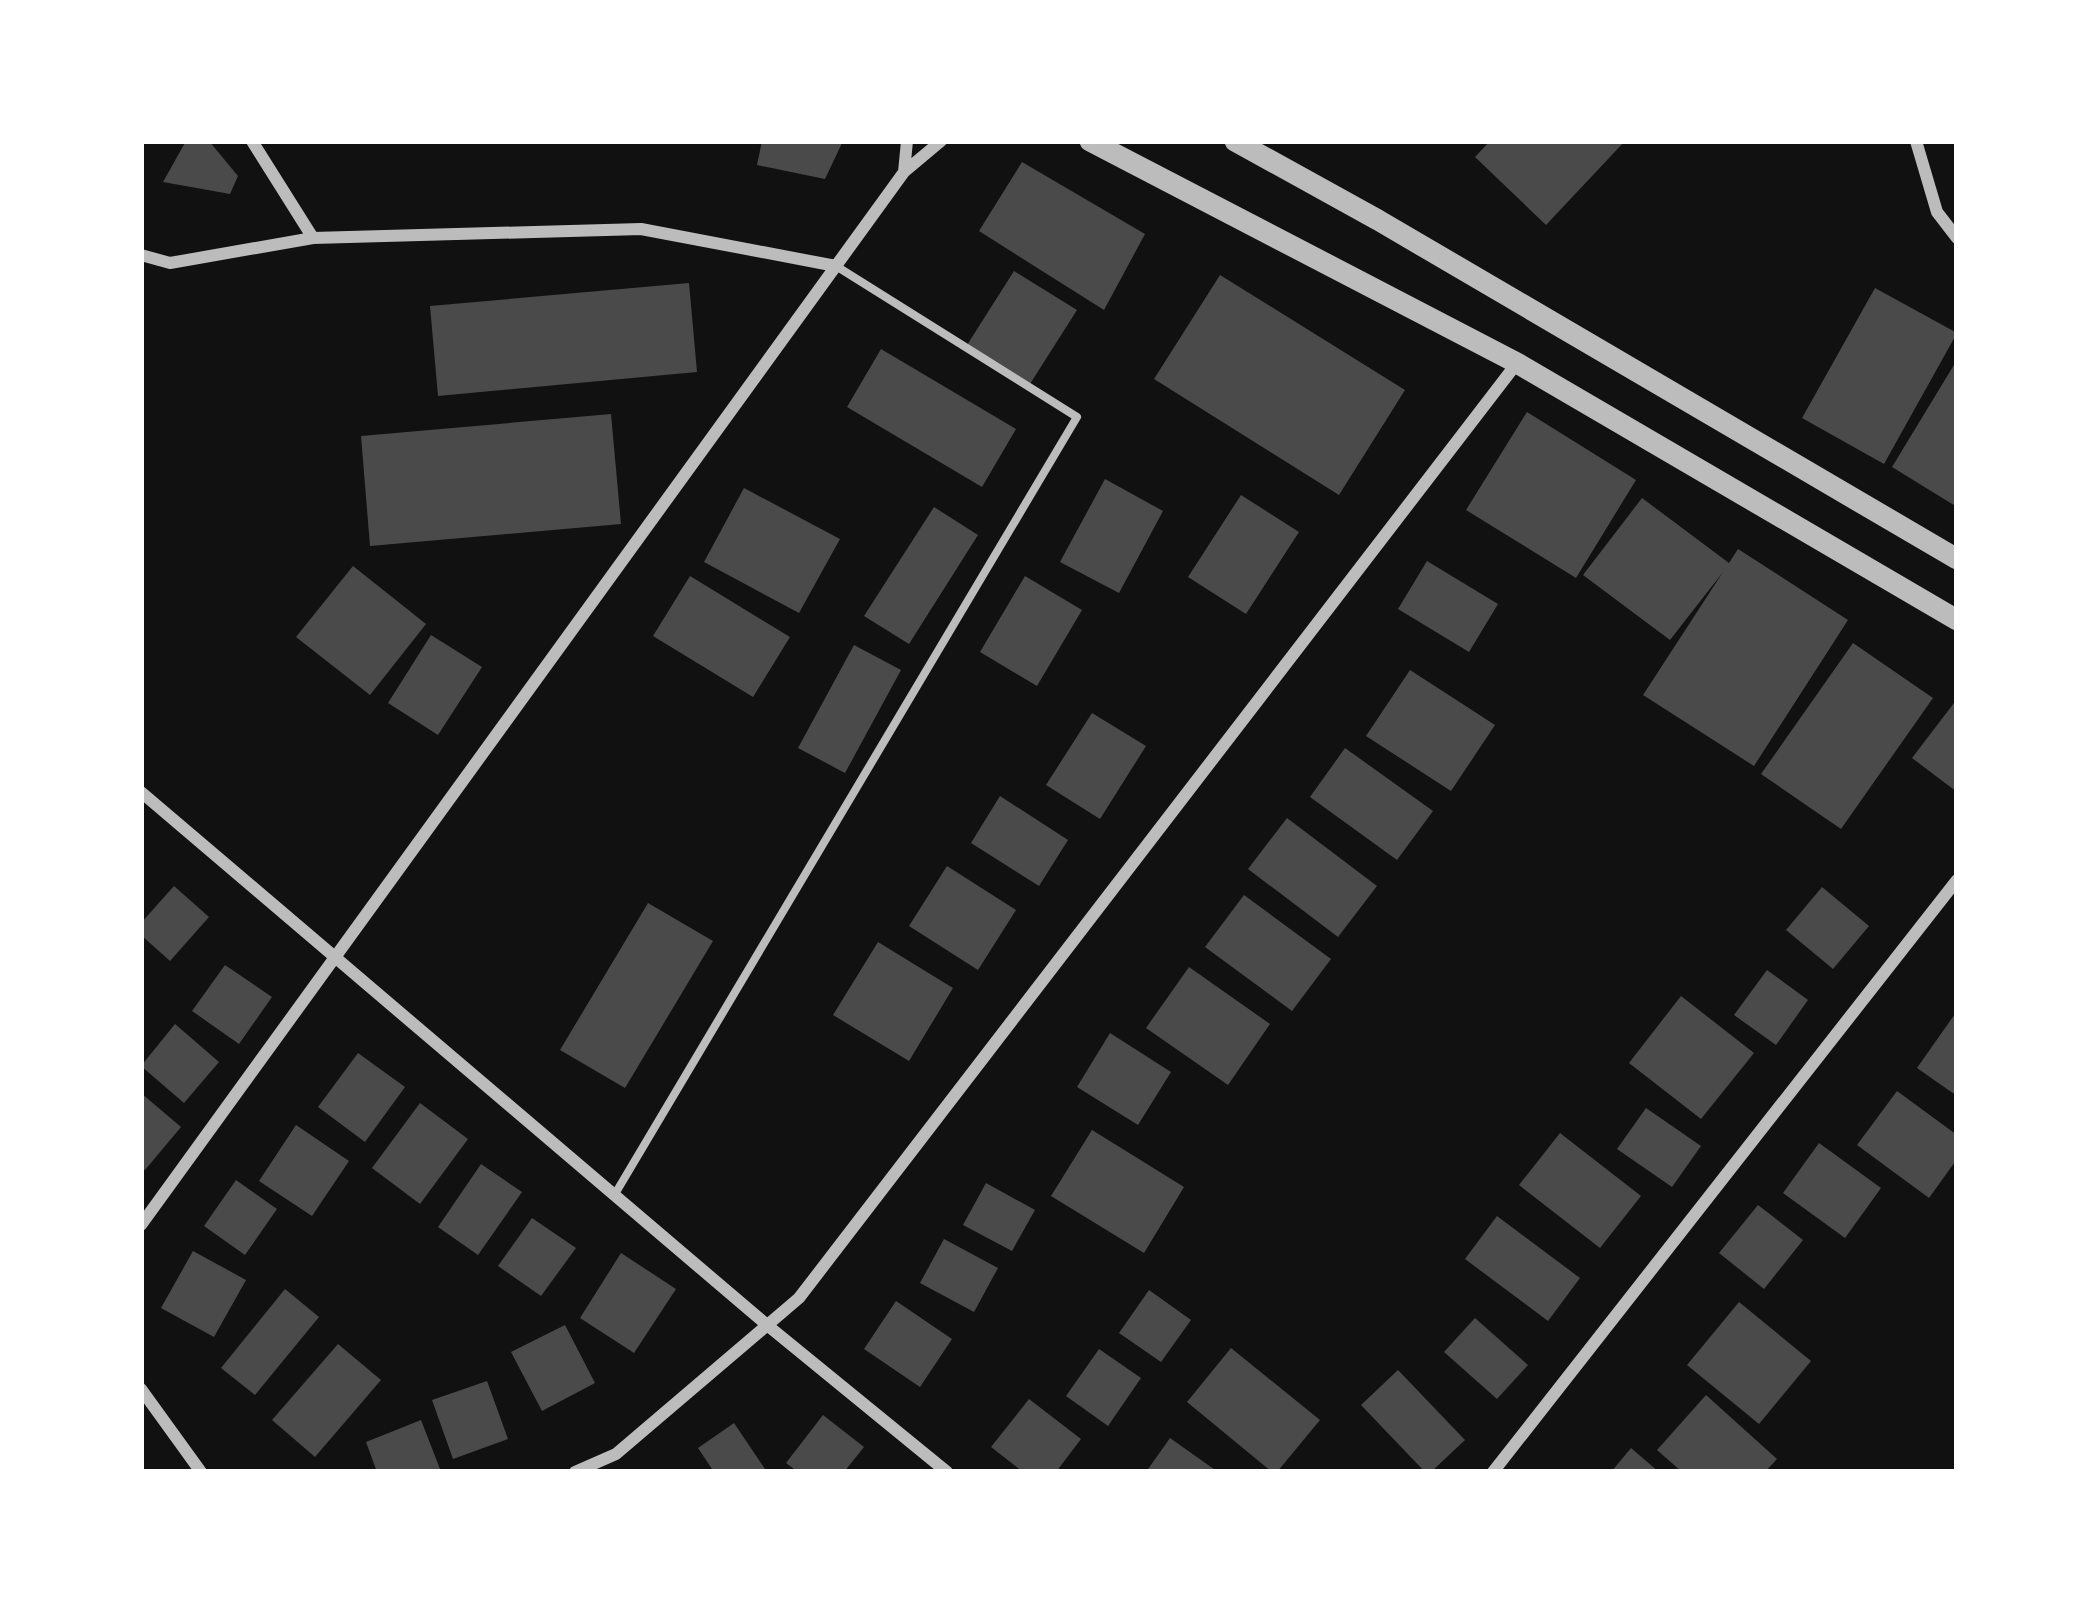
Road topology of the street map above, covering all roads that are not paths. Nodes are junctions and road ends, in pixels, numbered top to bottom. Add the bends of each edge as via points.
1 (252, 141) edge
2 (907, 141) edge
3 (941, 141) edge
4 (1090, 141) edge
5 (1235, 141) edge
6 (1916, 141) edge
7 (904, 172) junction
8 (313, 238) junction
9 (1957, 238) edge
10 (141, 255) edge
11 (836, 266) junction
12 (1517, 363) junction
13 (1957, 559) edge
14 (1957, 620) edge
15 (141, 792) edge
16 (1957, 880) edge
17 (336, 955) junction
18 (615, 1195) junction
19 (141, 1225) edge
20 (767, 1325) junction
21 (141, 1389) edge
22 (201, 1472) edge
23 (575, 1472) edge
24 (947, 1472) edge
25 (1493, 1472) edge

1 - 8 street
2 - 7 street
3 - 7 street
4 - 12 street
5 - 13 street
6 - 9 street via 1937,212
7 - 11 street
8 - 10 street via 170,262
8 - 11 street via 640,229
11 - 17 street
11 - 18 lane via 1077,416
12 - 14 street
12 - 20 street via 800,1298
15 - 17 street
16 - 25 street
17 - 18 street
17 - 19 street
18 - 20 street
20 - 23 street via 616,1454
20 - 24 street
21 - 22 street

